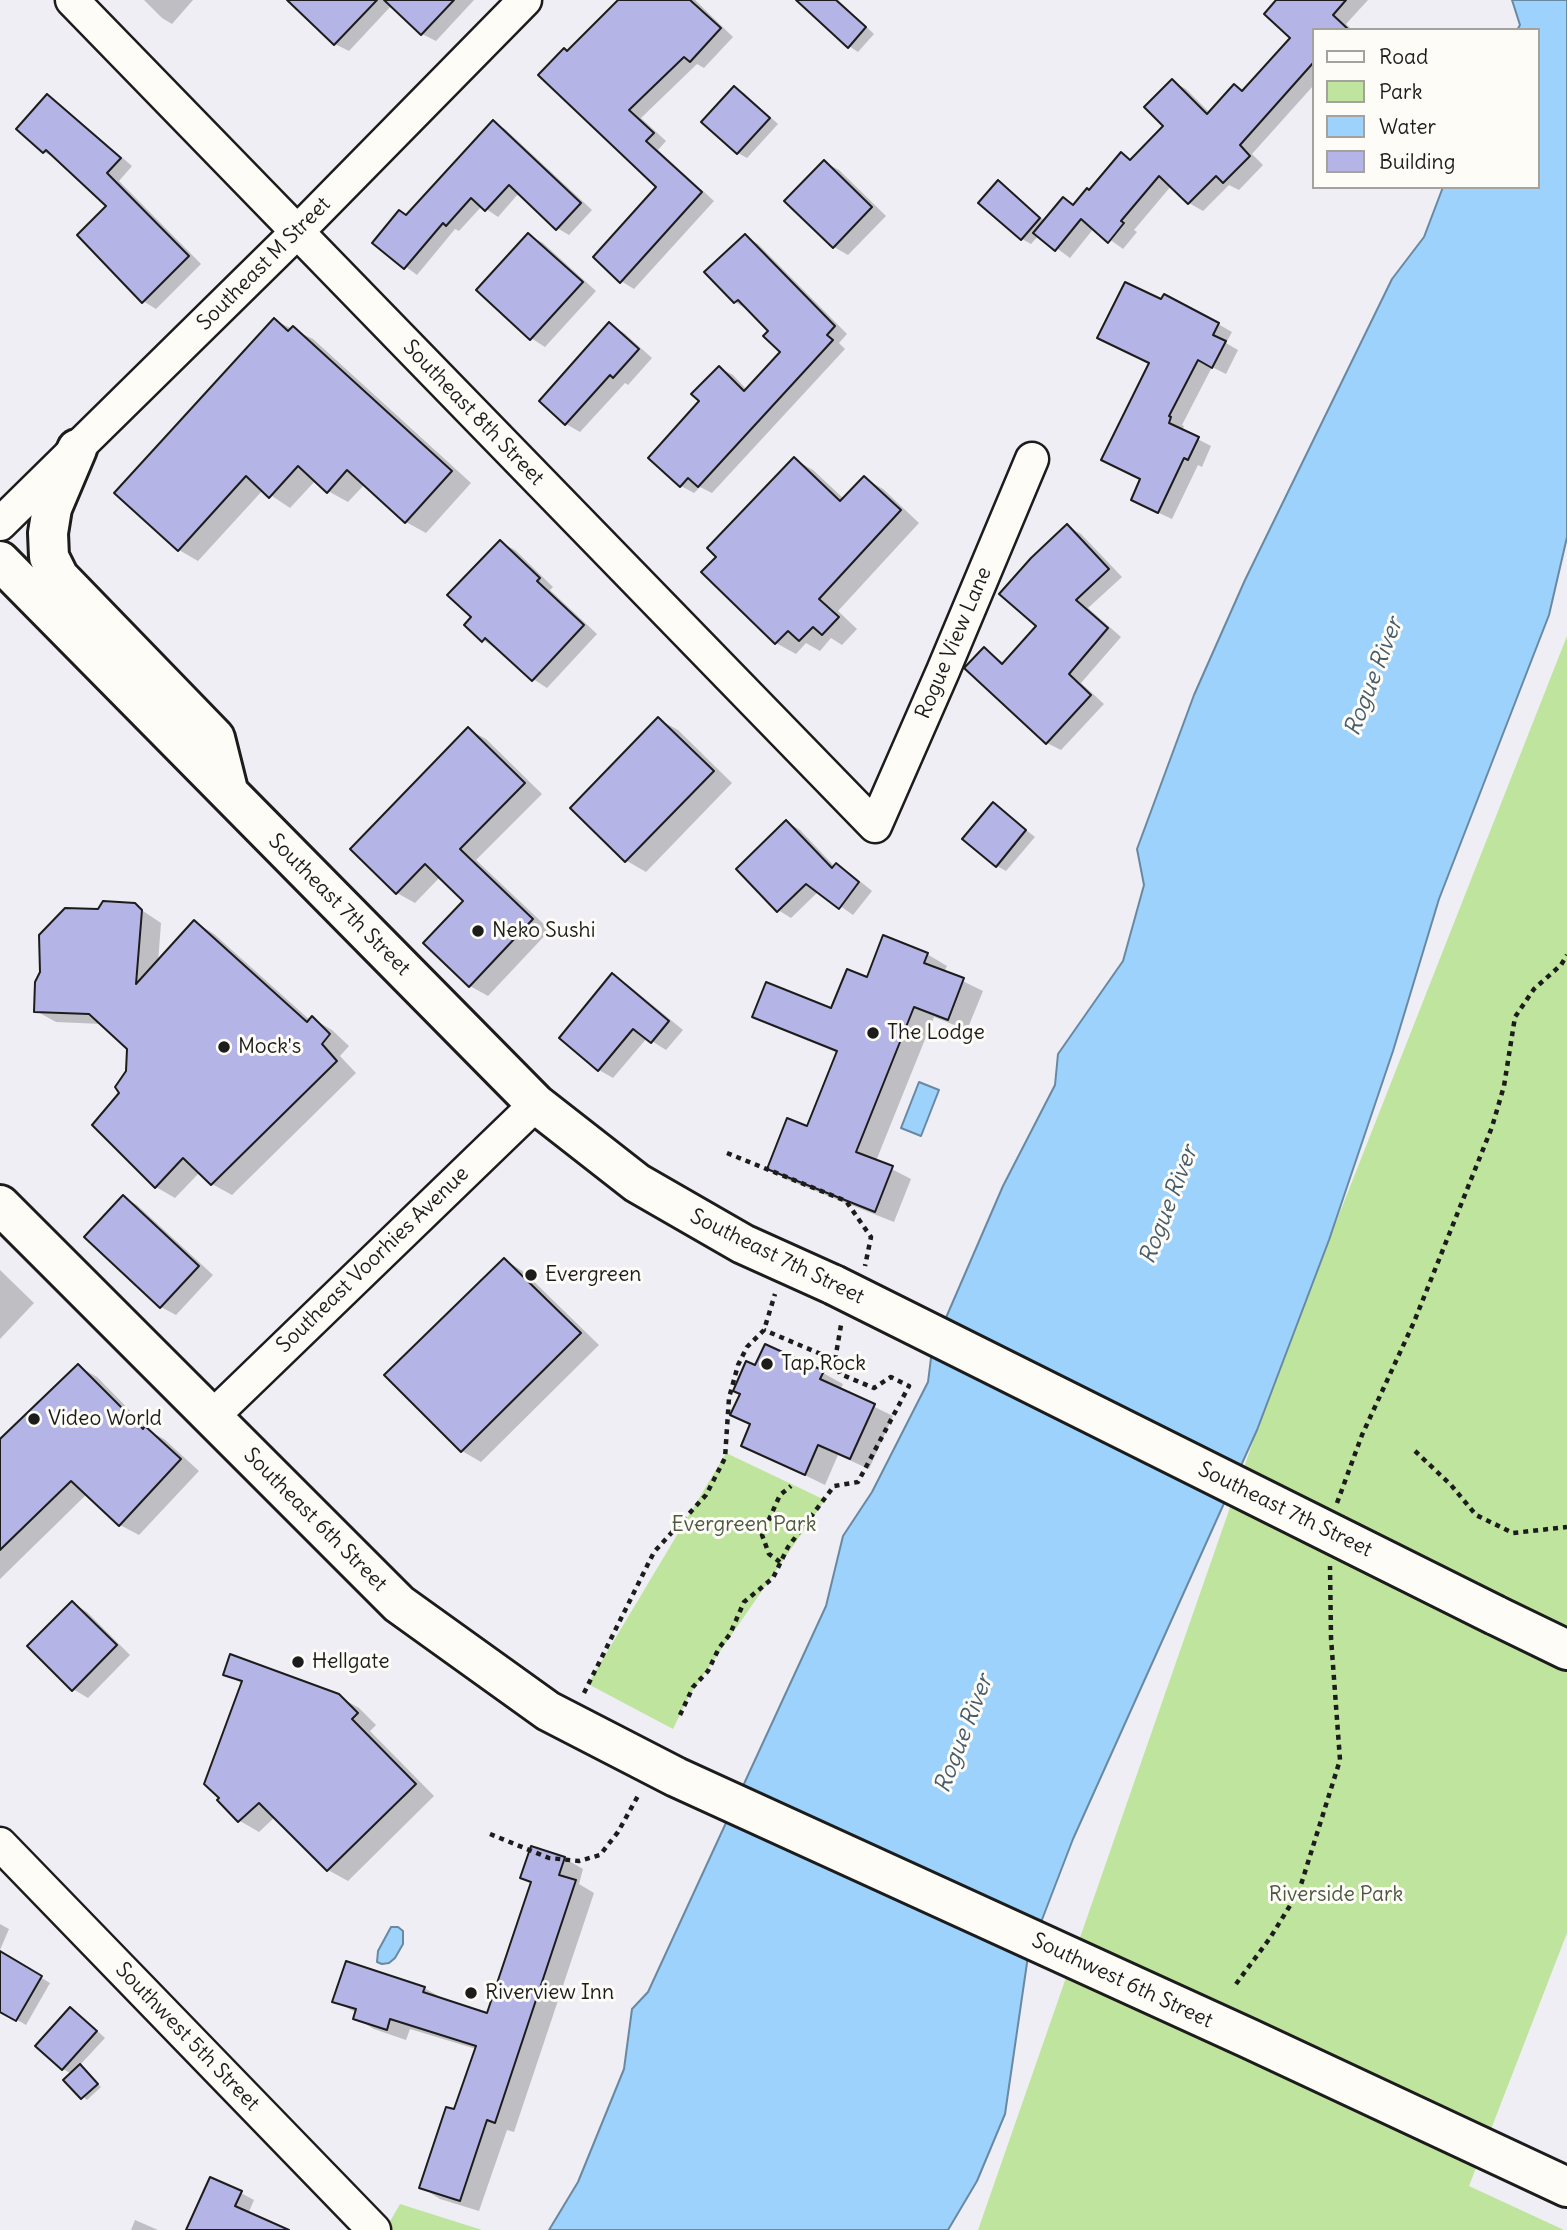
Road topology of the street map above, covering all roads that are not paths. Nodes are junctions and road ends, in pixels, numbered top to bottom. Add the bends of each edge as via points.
1 (72, 0) edge
2 (525, 0) edge
3 (297, 232) junction
4 (77, 449) junction
5 (1032, 460) dead end
6 (0, 524) edge
7 (0, 561) edge
8 (229, 793) junction
9 (875, 826) joint
10 (536, 1104) junction
11 (0, 1205) edge
12 (212, 1417) junction
13 (1567, 1650) edge
14 (676, 1777) joint
15 (0, 1844) edge
16 (1567, 2187) edge
17 (374, 2230) edge

1 - 3 street, Southeast 8th Street
2 - 3 street, Southeast M Street
3 - 4 street, Southeast M Street
3 - 9 street, Southeast 8th Street
4 - 6 street, Southeast M Street
4 - 8 highway via 52,508 49,557 59,577 215,738
5 - 9 street, Rogue View Lane
7 - 8 highway, Southeast 7th Street
8 - 10 highway, Southeast 7th Street
10 - 12 street, Southeast Voorhies Avenue
10 - 13 highway, Southeast 7th Street, bridge via 637,1183 743,1244
11 - 12 highway, Southeast 6th Street
12 - 14 highway, Southeast 6th Street via 399,1604 548,1711
14 - 16 highway, Southwest 6th Street
15 - 17 street, Southwest 5th Street

